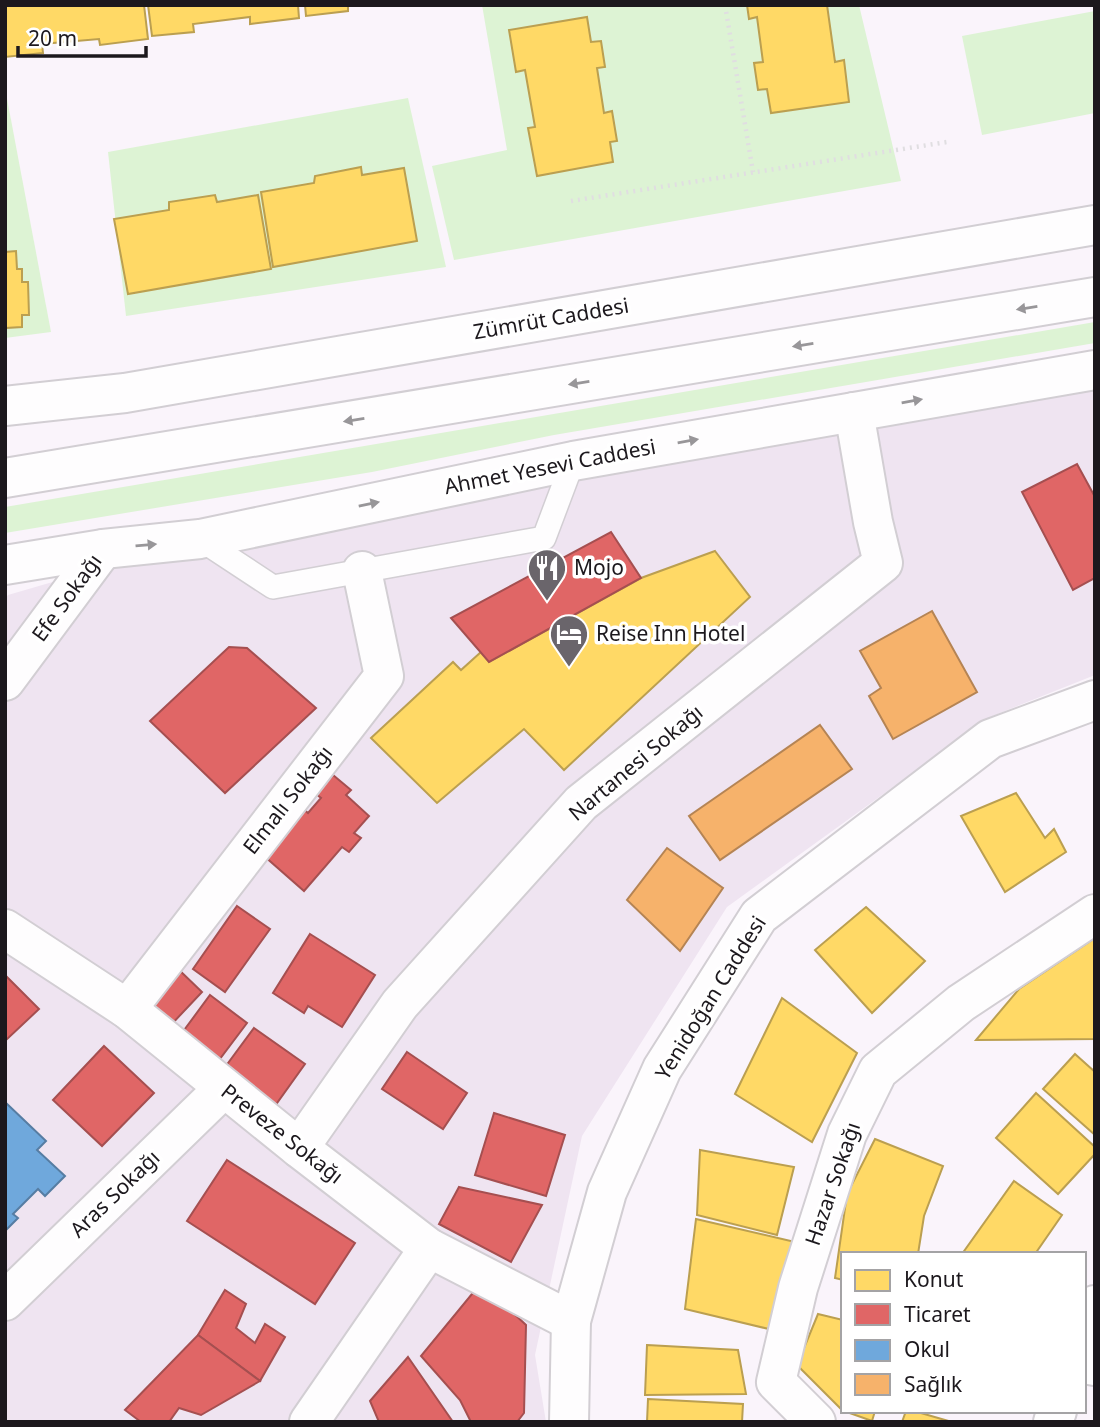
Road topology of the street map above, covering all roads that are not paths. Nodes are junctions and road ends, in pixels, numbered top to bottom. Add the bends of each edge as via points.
1 (1095, 225) edge
2 (1095, 297) edge
3 (1095, 370) edge
4 (5, 406) edge
5 (854, 412) junction
6 (573, 461) junction
7 (5, 478) edge
8 (200, 540) junction
9 (103, 549) junction
10 (5, 565) edge
11 (362, 571) junction
12 (5, 681) edge
13 (1095, 700) edge
14 (1095, 914) edge
15 (5, 929) edge
16 (127, 1009) junction
17 (224, 1088) junction
18 (299, 1148) junction
19 (429, 1248) junction
20 (5, 1301) edge
21 (1095, 1305) edge
22 (570, 1321) junction
23 (1086, 1330) edge
24 (309, 1422) edge
25 (569, 1422) edge
26 (816, 1422) edge

1 - 4 street, Zümrüt Caddesi via 125,393
2 -> 7 street
5 -> 3 street, Ahmet Yesevi Caddesi
6 -> 5 street, Ahmet Yesevi Caddesi
5 - 18 street, Nartanesi Sokağı via 883,564 581,803 400,1004
8 -> 6 street, Ahmet Yesevi Caddesi
6 - 11 lane via 544,538
9 -> 8 street, Ahmet Yesevi Caddesi
8 - 11 lane via 273,587
9 - 10 street, Ahmet Yesevi Caddesi
9 - 12 street, Efe Sokağı
11 - 16 street, Elmalı Sokağı via 384,677
13 - 22 street, Yenidoğan Caddesi via 990,739 759,916 662,1069 607,1192
14 - 26 street, Hazar Sokağı via 961,1003 878,1071 847,1134 798,1287 776,1382
15 - 16 street, Preveze Sokağı
16 - 17 street, Preveze Sokağı
17 - 18 street, Preveze Sokağı
17 - 20 street, Aras Sokağı
18 - 19 street, Preveze Sokağı
19 - 22 street, Preveze Sokağı
19 - 24 street
21 - 23 street
22 - 25 street, Yenidoğan Caddesi

